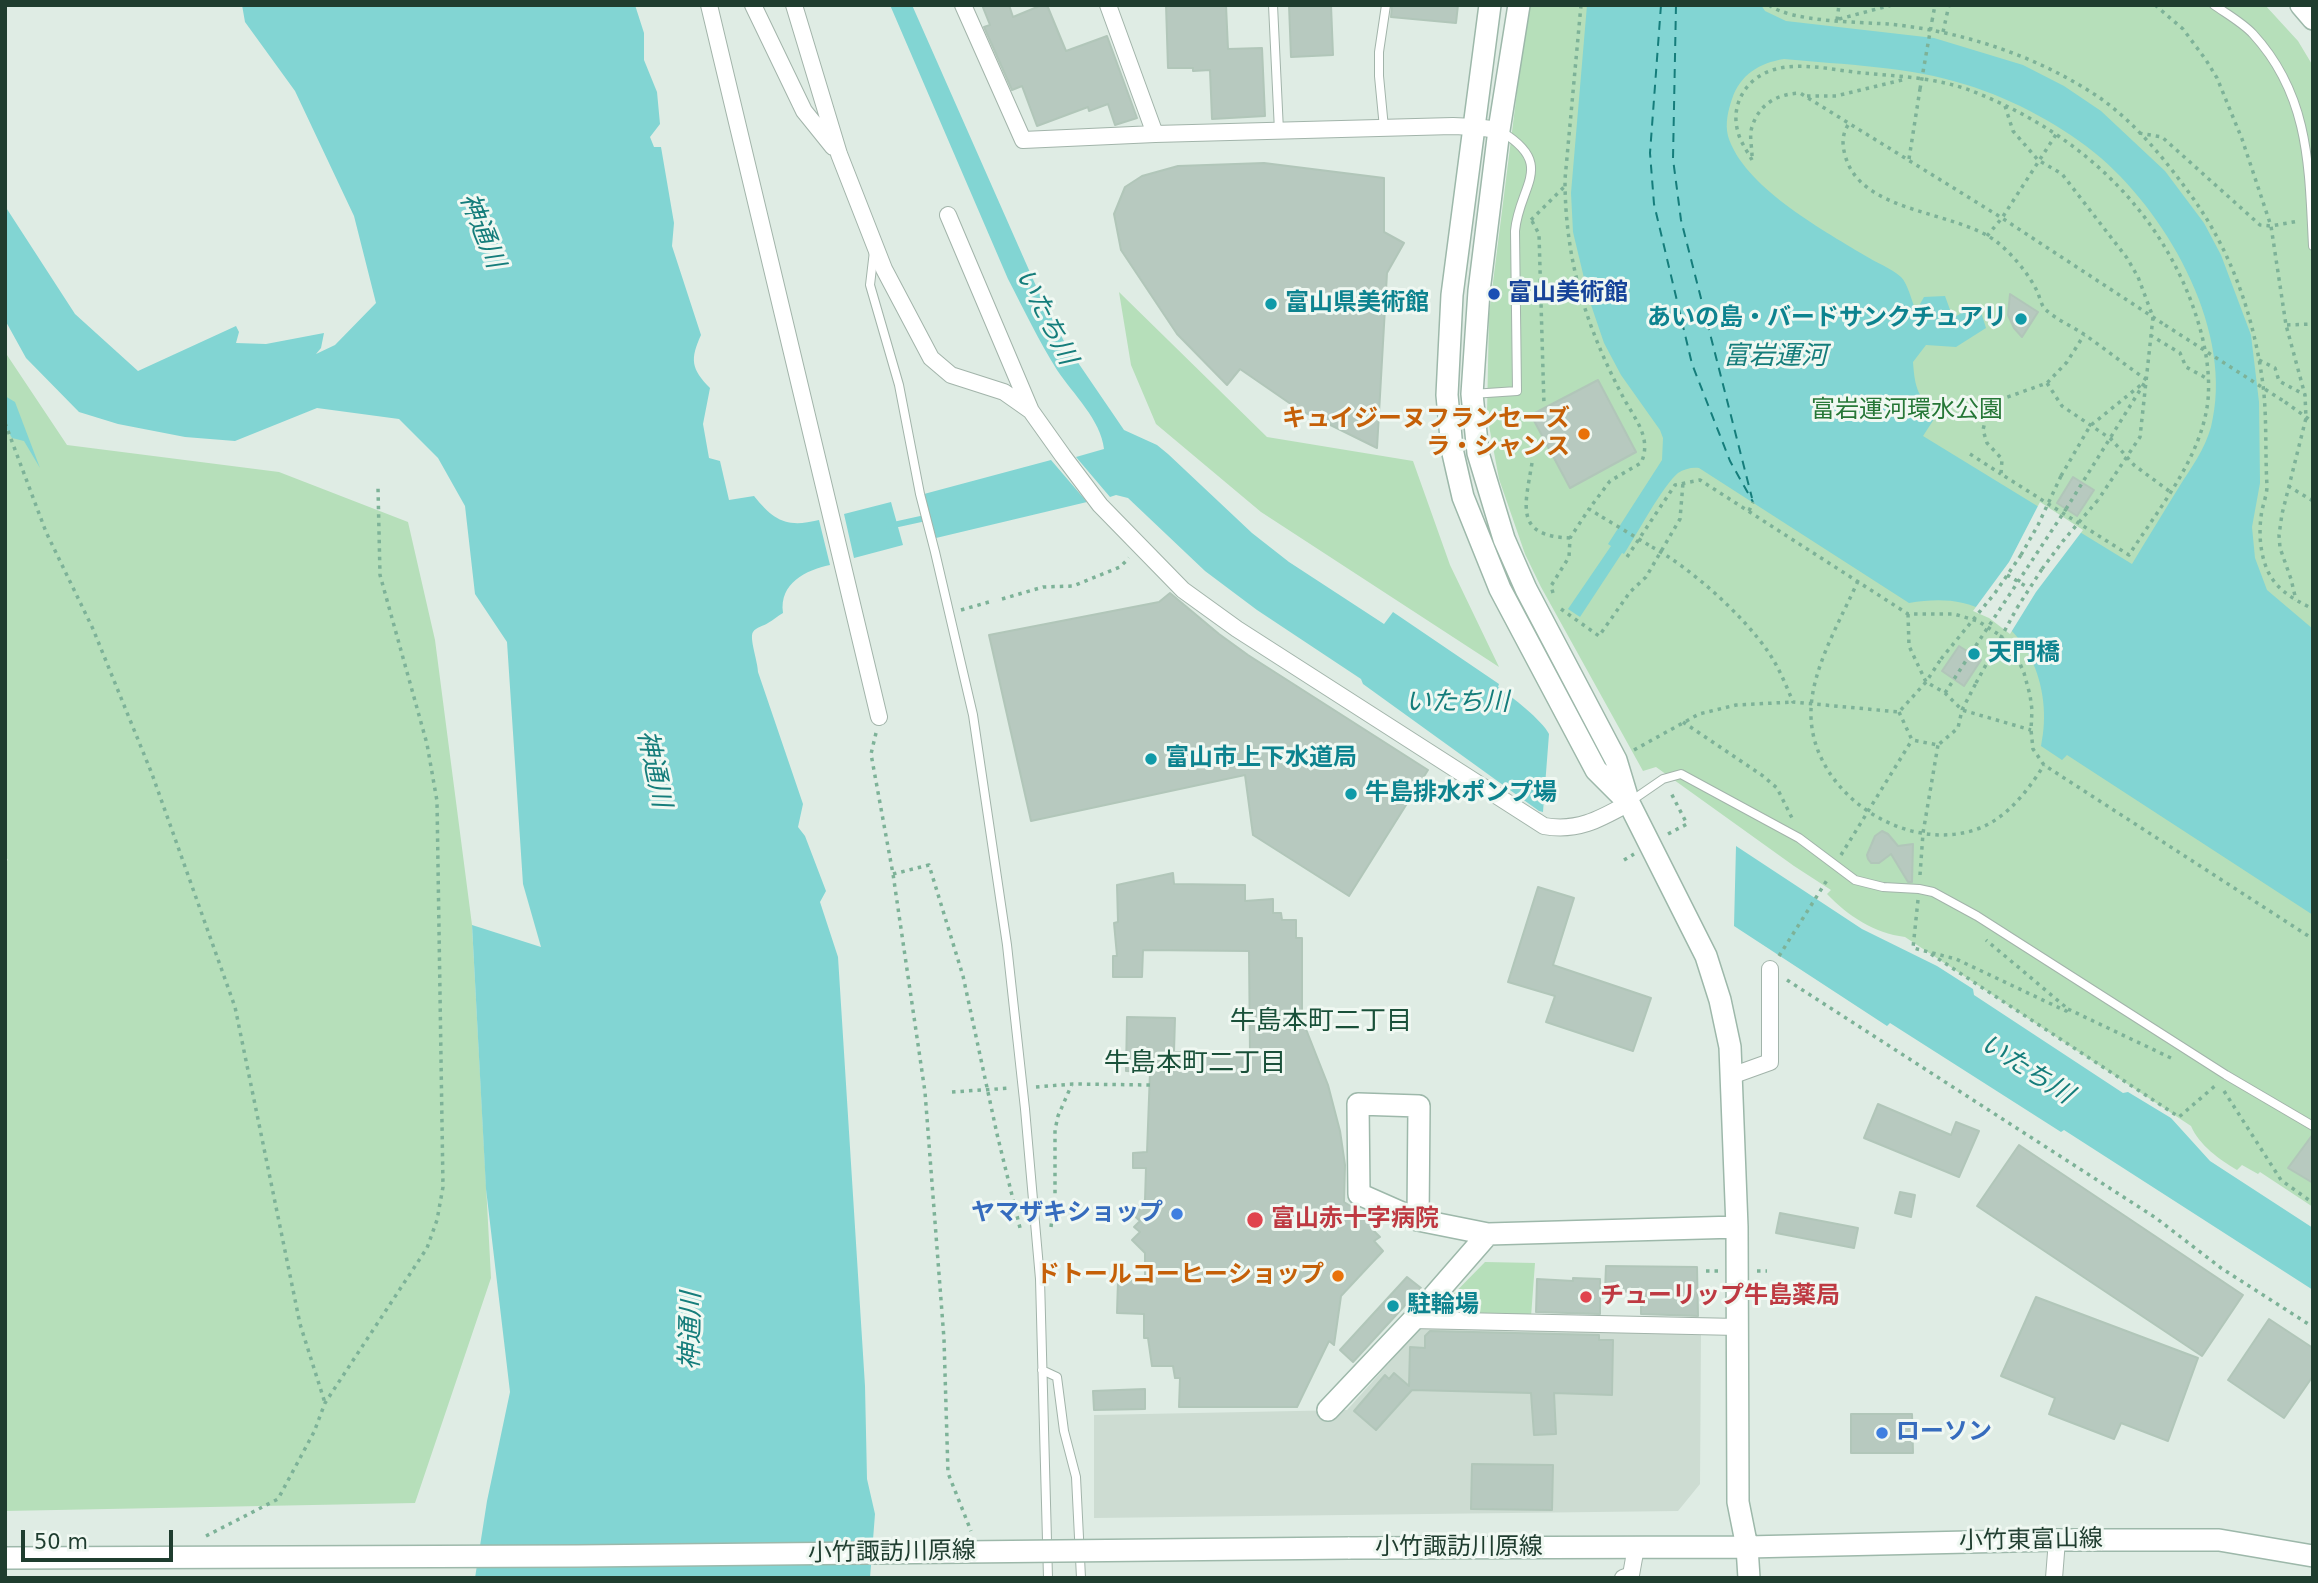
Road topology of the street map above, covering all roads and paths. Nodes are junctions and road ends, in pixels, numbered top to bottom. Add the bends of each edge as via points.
1 (709, 5) edge
2 (753, 5) edge
3 (794, 5) edge
4 (963, 5) edge
5 (1108, 5) edge
6 (1273, 5) edge
7 (1386, 5) edge
8 (1490, 5) edge
9 (1519, 5) edge
10 (1581, 5) edge
11 (1769, 5) edge
12 (1839, 5) edge
13 (1892, 5) edge
14 (1935, 5) edge
15 (1949, 5) edge
16 (2155, 5) edge
17 (2214, 5) edge
18 (2301, 5) edge
19 (2313, 19) edge
20 (1837, 20) junction
21 (1943, 32) junction
22 (1910, 78) junction
23 (1805, 96) junction
24 (2005, 106) junction
25 (1848, 125) junction
26 (1475, 127) junction
27 (1384, 128) junction
28 (1499, 130) junction
29 (1279, 131) junction
30 (2057, 133) junction
31 (2139, 133) junction
32 (1154, 134) junction
33 (839, 154) junction
34 (1909, 160) junction
35 (2038, 160) junction
36 (948, 215) dead end
37 (2001, 218) junction
38 (2311, 219) edge
39 (1532, 221) dead end
40 (2271, 226) junction
41 (1987, 236) junction
42 (874, 245) junction
43 (2313, 246) edge
44 (2152, 317) junction
45 (2313, 324) edge
46 (2286, 326) junction
47 (2084, 335) junction
48 (2150, 335) junction
49 (2258, 360) junction
50 (2208, 379) junction
51 (2147, 380) junction
52 (2047, 383) junction
53 (1472, 394) junction
54 (2305, 395) junction
55 (1544, 405) dead end
56 (1031, 411) junction
57 (2306, 418) junction
58 (5, 422) edge
59 (2313, 422) edge
60 (2090, 426) junction
61 (2111, 439) junction
62 (1970, 454) dead end
63 (2128, 457) junction
64 (1532, 463) dead end
65 (2001, 474) junction
66 (1683, 483) junction
67 (2288, 486) junction
68 (378, 488) dead end
69 (2169, 491) junction
70 (2313, 501) edge
71 (1754, 502) dead end
72 (1589, 509) junction
73 (1749, 511) junction
74 (1570, 538) junction
75 (1140, 546) junction
76 (1661, 552) junction
77 (1627, 556) dead end
78 (2007, 575) junction
79 (1858, 581) junction
80 (2018, 582) junction
81 (2029, 588) junction
82 (1554, 597) dead end
83 (1002, 599) dead end
84 (2296, 601) junction
85 (989, 602) dead end
86 (1558, 607) dead end
87 (2313, 609) edge
88 (959, 611) dead end
89 (1909, 614) junction
90 (1926, 682) junction
91 (1945, 693) junction
92 (1793, 702) junction
93 (1811, 704) junction
94 (1962, 710) junction
95 (1899, 712) junction
96 (879, 717) joint
97 (1683, 722) junction
98 (2031, 730) junction
99 (1912, 740) junction
100 (1616, 760) junction
101 (2044, 765) junction
102 (1631, 808) junction
103 (1868, 810) junction
104 (1799, 838) junction
105 (1835, 864) junction
106 (893, 874) junction
107 (2313, 939) edge
108 (1928, 952) dead end
109 (1774, 964) junction
110 (2068, 1009) dead end
111 (2176, 1061) dead end
112 (1731, 1076) junction
113 (2213, 1078) dead end
114 (2220, 1082) junction
115 (1073, 1084) junction
116 (1148, 1085) dead end
117 (1022, 1087) junction
118 (988, 1090) junction
119 (952, 1092) dead end
120 (2313, 1126) edge
121 (2313, 1203) edge
122 (1418, 1220) junction
123 (1737, 1227) junction
124 (1488, 1234) junction
125 (1037, 1253) junction
126 (1413, 1320) junction
127 (1738, 1326) junction
128 (2313, 1327) edge
129 (1042, 1370) junction
130 (325, 1403) junction
131 (1328, 1410) dead end
132 (973, 1537) dead end
133 (2057, 1540) junction
134 (195, 1542) dead end
135 (1636, 1547) junction
136 (1747, 1547) junction
137 (2313, 1556) edge
138 (5, 1559) edge
139 (1048, 1578) edge
140 (1081, 1578) edge
141 (1623, 1578) edge
142 (1749, 1578) edge
143 (2054, 1578) edge

1 - 96 street
2 - 33 street via 804,111
3 - 33 street
4 - 32 street via 1023,140
5 - 32 street
6 - 29 lane
7 - 27 lane via 1379,76
8 - 26 street
9 - 28 street
10 - 72 path via 1565,179 1570,254 1592,333 1642,429 1646,446 1641,463 1610,481
11 - 20 path via 1787,15
12 - 20 path
13 - 20 path
14 - 34 path, bridge
15 - 21 path
16 - 40 path via 2183,29 2217,78
17 - 38 lane via 2252,33 2284,76 2307,149
18 - 19 street
20 - 21 path
21 - 31 path via 2015,53 2053,71 2101,99
22 - 23 path via 1836,96
22 - 23 path via 1796,66 1763,73 1741,95 1735,110 1738,132 1752,160 1751,128 1764,105 1788,93
22 - 24 path via 1970,90
23 - 25 path
24 - 30 path
24 - 35 path via 2013,131
25 - 34 path
25 - 41 path via 1842,142 1846,159 1872,191
26 - 27 street
26 - 28 street
26 - 102 street via 1452,295 1447,396 1452,449 1463,497 1500,589 1596,769
27 - 29 street
28 - 53 street via 1479,290
28 - 53 lane via 1517,141 1530,160 1531,171 1515,231 1517,391
29 - 32 street
30 - 35 path
30 - 50 path via 2126,192 2151,225 2178,272 2203,335
31 - 40 path via 2162,137 2260,225
31 - 49 path via 2212,227 2242,295
33 - 42 street
34 - 37 path
35 - 37 path
35 - 44 path via 2063,174 2127,258
36 - 56 street
37 - 41 path
37 - 44 path
38 - 40 path
38 - 43 lane
39 - 55 path via 1539,234
40 - 46 path
41 - 47 path via 2022,268 2045,309
42 - 56 street via 931,358 951,375 1004,392
42 - 117 lane via 870,285 898,385 972,715
44 - 48 path
44 - 57 path, bridge
45 - 46 path
46 - 54 path
47 - 51 path
47 - 52 path
48 - 50 path via 2180,353 2186,367
48 - 51 path
49 - 54 path via 2275,368 2279,381
49 - 84 path via 2267,490 2260,542 2273,583
50 - 69 path via 2208,402 2192,453
51 - 60 path
51 - 61 path
51 - 63 path via 2140,437
52 - 60 path via 2062,406
52 - 65 path via 2002,399 1987,412 1983,430 1987,443 2002,459
53 - 100 street via 1478,453 1504,540
54 - 57 path
56 - 75 street via 1100,505
57 - 59 path
57 - 67 path
58 - 130 path via 46,532 93,629 152,774 235,1007 300,1324
60 - 61 path
60 - 78 path, bridge
61 - 63 path
61 - 80 path, bridge
62 - 65 path
63 - 69 path
63 - 81 path, bridge
64 - 74 path via 1525,500 1531,523 1545,535
65 - 69 path via 2129,555
66 - 73 path via 1700,480
66 - 76 path via 1680,519
66 - 77 path via 1675,485
67 - 70 path
67 - 84 path via 2280,548
68 - 130 path via 380,575 427,744 437,801 443,1187 427,1248
71 - 73 path
72 - 74 path
72 - 76 path, bridge
73 - 79 path
74 - 82 path via 1569,557 1551,586
75 - 83 path via 1120,567 1093,579
75 - 102 street via 1183,590 1237,629 1544,826 1593,823
76 - 86 path via 1599,636
76 - 92 path via 1701,581 1744,622 1768,652
78 - 80 path
78 - 90 path, bridge
79 - 89 path
79 - 93 path via 1812,688
80 - 81 path
80 - 91 path, bridge
81 - 94 path, bridge
84 - 87 path
85 - 88 path
89 - 90 path via 1909,646
89 - 98 path via 1954,614 1978,621 2006,642 2024,673
90 - 91 path
90 - 95 path
91 - 94 path
92 - 93 path
92 - 97 path via 1735,705
93 - 95 path
93 - 103 path via 1814,740 1822,762 1834,781
94 - 98 path
94 - 99 path via 1958,728 1938,745
95 - 99 path
96 - 106 path via 871,754
97 - 100 path
97 - 104 path via 1777,788
98 - 101 path via 2033,749
99 - 103 path
100 - 102 street
101 - 103 path via 2004,813 1959,834 1906,830
101 - 107 path
102 - 104 lane via 1663,779 1681,774
102 - 112 street via 1706,956 1723,1011
103 - 105 path
104 - 105 lane
105 - 109 path
105 - 120 lane via 1855,880 1933,892 1955,904
106 - 118 path via 929,865 963,976
106 - 132 path via 925,1092 944,1339 948,1473
108 - 114 path via 2179,1117
109 - 112 street via 1770,1062
109 - 128 path
110 - 111 path
112 - 123 street
113 - 114 path
114 - 121 path via 2281,1180
115 - 116 path
115 - 117 path
115 - 125 path via 1055,1130 1050,1237
117 - 118 path
117 - 125 lane
118 - 119 path
118 - 125 path via 1023,1244
122 - 122 street via 1359,1194 1358,1104 1419,1105
122 - 124 street
123 - 124 street
123 - 127 street
124 - 126 street
125 - 129 lane
126 - 127 street
126 - 131 street
127 - 136 street via 1738,1494
129 - 139 lane
129 - 140 lane via 1057,1377 1076,1477
130 - 134 path via 278,1499
133 - 136 street, 小竹東富山線
133 - 137 street, 小竹東富山線 via 2219,1540
133 - 143 street
135 - 136 street, 小竹諏訪川原線
135 - 138 street, 小竹諏訪川原線, bridge
135 - 141 street via 1631,1575
136 - 142 street

